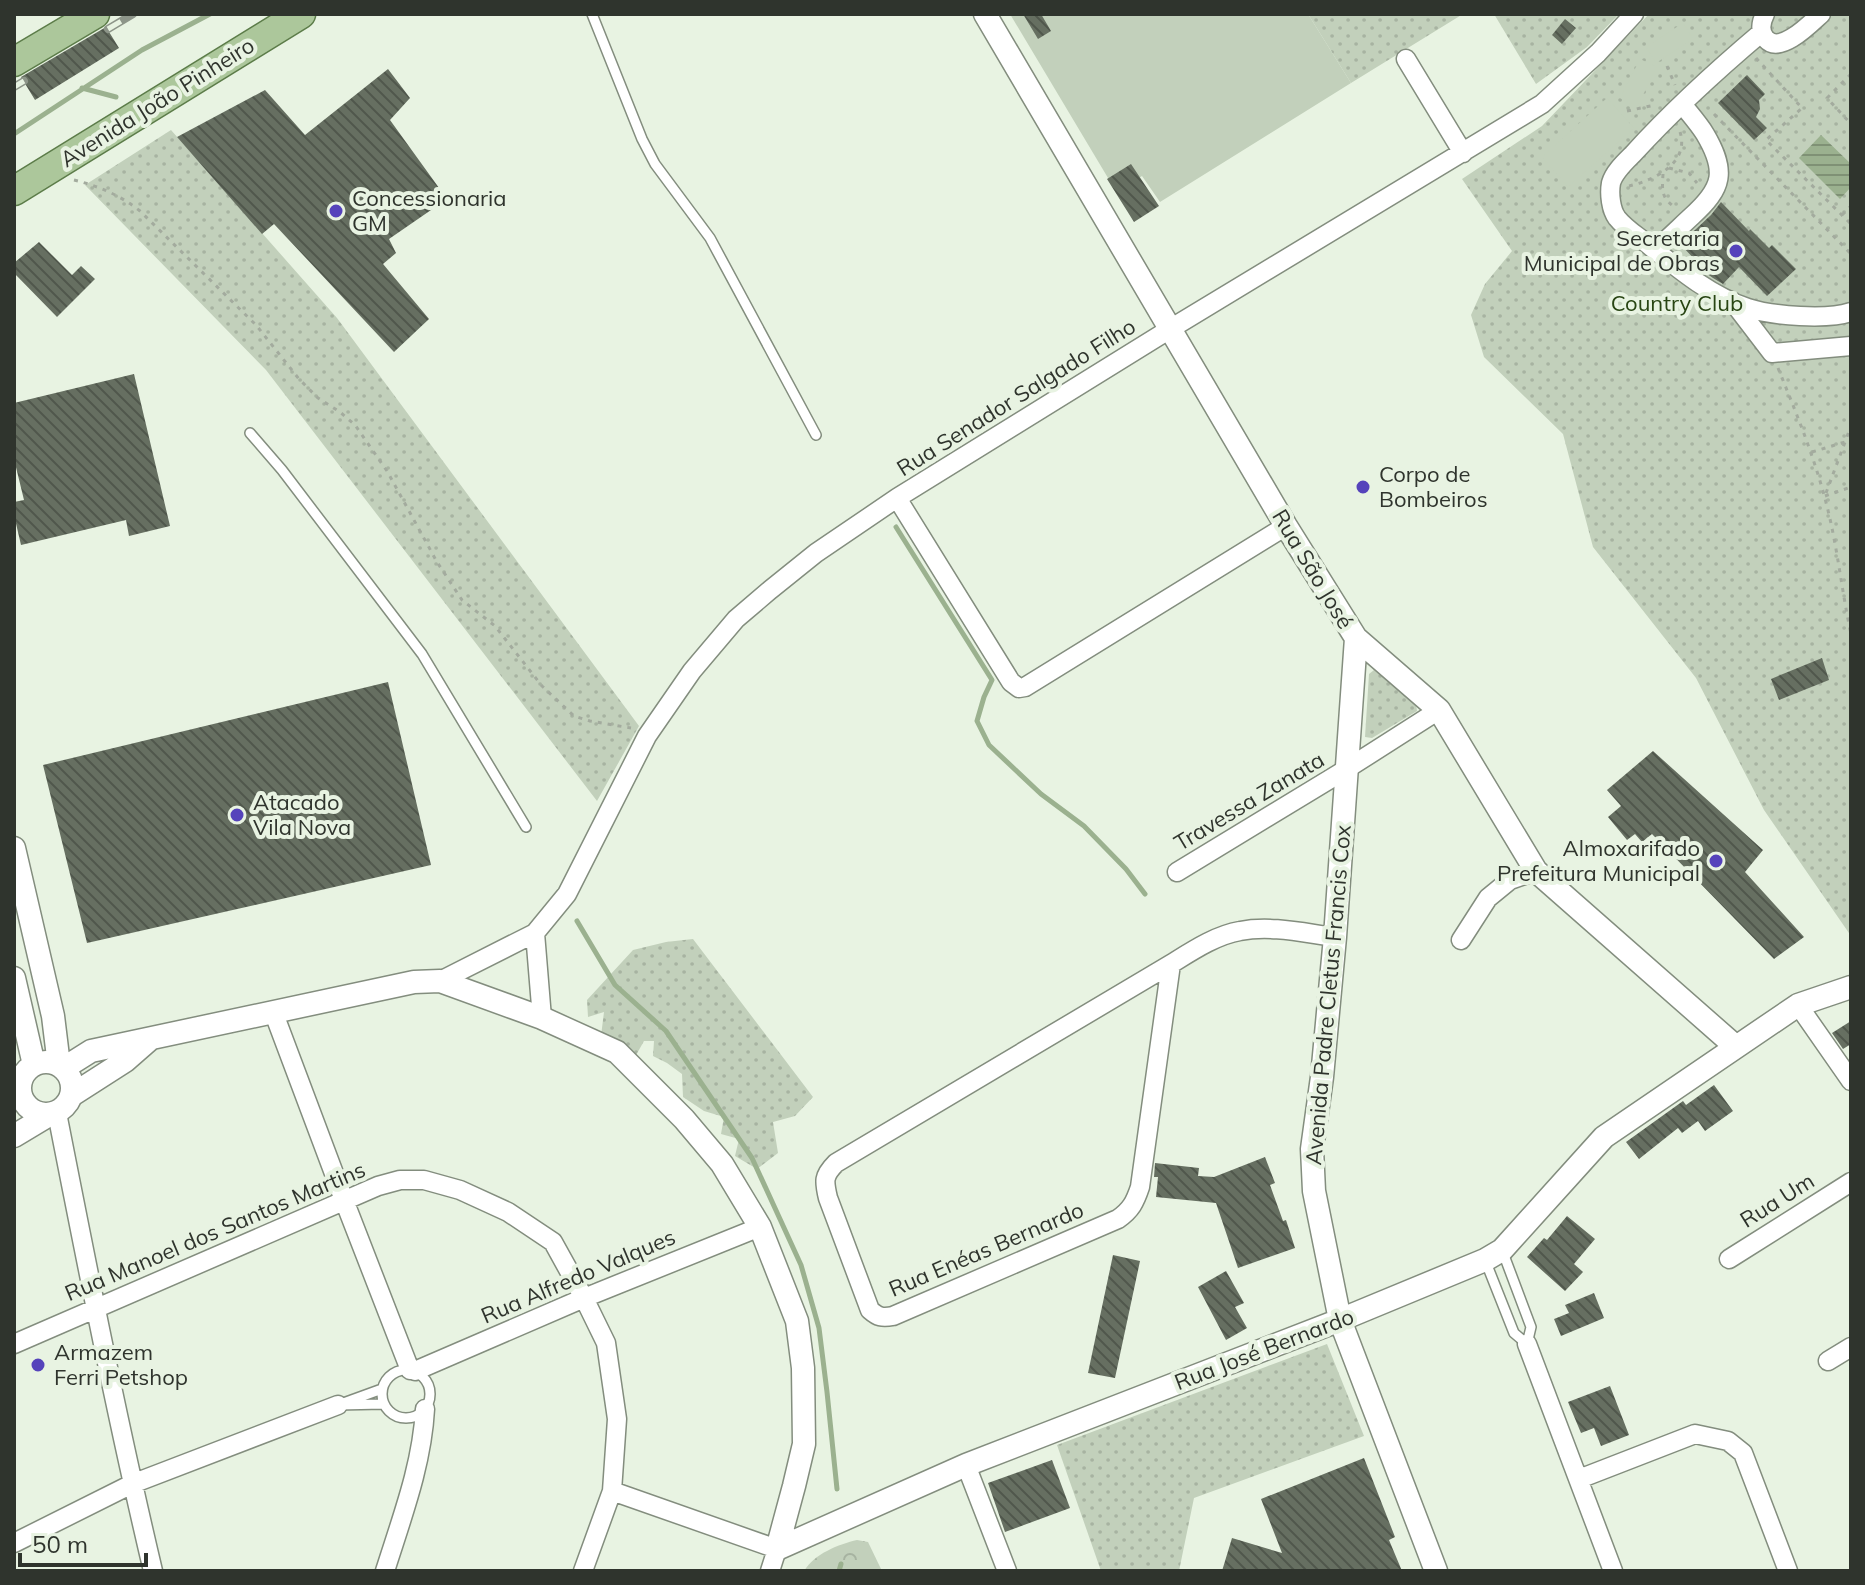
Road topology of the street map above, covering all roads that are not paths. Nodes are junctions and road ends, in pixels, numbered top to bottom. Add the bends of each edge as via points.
1 (95, 14) edge
2 (301, 14) edge
3 (592, 14) edge
4 (985, 14) edge
5 (1634, 14) edge
6 (1821, 14) edge
7 (1764, 23) edge
8 (1406, 59) dead end
9 (14, 62) edge
10 (1680, 102) junction
11 (1463, 153) junction
12 (14, 191) edge
13 (1655, 250) junction
14 (1733, 302) junction
15 (1851, 312) edge
16 (1170, 329) junction
17 (1851, 346) edge
18 (250, 433) dead end
19 (816, 435) dead end
20 (897, 498) junction
21 (1286, 526) junction
22 (1356, 638) junction
23 (1439, 710) junction
24 (1345, 770) junction
25 (526, 827) dead end
26 (14, 848) edge
27 (1536, 871) junction
28 (1177, 872) dead end
29 (535, 933) junction
30 (1335, 937) junction
31 (1461, 940) dead end
32 (1171, 964) junction
33 (14, 978) edge
34 (440, 981) junction
35 (1851, 987) edge
36 (1798, 1005) junction
37 (273, 1011) junction
38 (542, 1018) junction
39 (150, 1039) junction
40 (1735, 1046) junction
41 (34, 1065) junction
42 (61, 1067) junction
43 (1851, 1081) edge
44 (72, 1095) junction
45 (18, 1102) edge
46 (53, 1114) junction
47 (14, 1136) edge
48 (1851, 1182) edge
49 (344, 1200) junction
50 (760, 1227) junction
51 (1493, 1255) junction
52 (1729, 1259) dead end
53 (584, 1298) junction
54 (95, 1308) junction
55 (1340, 1320) junction
56 (14, 1344) edge
57 (1527, 1344) junction
58 (1851, 1347) edge
59 (1828, 1361) dead end
60 (413, 1370) junction
61 (382, 1389) junction
62 (383, 1404) junction
63 (338, 1405) junction
64 (425, 1409) junction
65 (966, 1465) junction
66 (1579, 1479) junction
67 (132, 1484) junction
68 (612, 1491) junction
69 (14, 1543) edge
70 (774, 1560) edge
71 (153, 1571) edge
72 (385, 1571) edge
73 (583, 1571) edge
74 (1007, 1571) edge
75 (1436, 1571) edge
76 (1613, 1571) edge
77 (1788, 1571) edge

1 - 9 main road
2 - 12 main road, Avenida João Pinheiro
3 - 19 lane via 655,164 710,238
4 - 16 street, Rua São José
5 - 11 street, Rua Senador Salgado Filho via 1542,104
6 - 7 street via 1783,43 1767,40
7 - 10 street via 1745,47
8 - 11 street
10 - 13 street via 1705,134 1720,173 1716,190
10 - 13 street via 1612,180 1617,218
11 - 16 street, Rua Senador Salgado Filho
13 - 14 street
14 - 15 street via 1813,317
14 - 17 street via 1772,353
16 - 20 street, Rua Senador Salgado Filho
16 - 21 street, Rua São José
18 - 25 lane via 422,654
20 - 21 street via 1019,688
20 - 29 street, Rua Senador Salgado Filho via 816,553 736,619 692,671 651,731 567,894
21 - 22 street, Rua São José
22 - 23 street, Rua São José
22 - 24 street, Avenida Padre Cletus Francis Cox
23 - 24 street, Travessa Zanata
23 - 27 street, Rua São José
24 - 28 street, Travessa Zanata
24 - 30 street, Avenida Padre Cletus Francis Cox
26 - 42 street
27 - 31 street via 1510,880 1488,898
27 - 40 street, Rua São José
29 - 34 street
29 - 38 street
30 - 32 street, Rua Enéas Bernardo via 1238,931
30 - 55 street, Avenida Padre Cletus Francis Cox via 1312,1149 1314,1191
32 - 32 street, Rua Enéas Bernardo via 828,1171 828,1198 876,1316 893,1316 1129,1211 1140,1187
33 - 41 street
34 - 37 street
34 - 38 street
35 - 36 street, Rua José Bernardo
36 - 40 street, Rua José Bernardo
36 - 43 street
37 - 39 street
37 - 49 street
38 - 50 street via 617,1052 722,1164
39 - 42 street via 91,1051
39 - 44 street
40 - 51 street, Rua José Bernardo via 1604,1137
41 - 42 street via 51,1062
41 - 45 street via 21,1080
42 - 44 street via 70,1076
44 - 46 street
45 - 46 street via 38,1114
46 - 47 street
46 - 54 street
48 - 52 street, Rua Um
49 - 53 street, Rua Manoel dos Santos Martins via 400,1180 460,1190 508,1212 553,1242
49 - 54 street, Rua Manoel dos Santos Martins
49 - 60 street
50 - 53 street, Rua Alfredo Valques
50 - 70 street via 797,1321 803,1368 804,1444
51 - 55 street, Rua José Bernardo
51 - 57 lane via 1514,1333
51 - 57 lane via 1531,1327
53 - 60 street, Rua Alfredo Valques
53 - 68 street, Rua Manoel dos Santos Martins via 606,1343 612,1375 617,1419
54 - 56 street, Rua Manoel dos Santos Martins
54 - 67 street
55 - 65 street, Rua José Bernardo
55 - 75 street, Avenida Padre Cletus Francis Cox
57 - 66 street
58 - 59 street
60 - 61 lane via 395,1371
60 - 64 lane via 429,1387
61 - 62 lane
61 - 63 lane
62 - 63 lane
62 - 64 lane via 403,1418
63 - 67 street
64 - 72 street via 416,1474
65 - 70 street, Rua José Bernardo
65 - 74 street
66 - 76 street
66 - 77 street via 1695,1434 1728,1441 1743,1453
67 - 69 street
67 - 71 street
68 - 70 street
68 - 73 street, Rua Manoel dos Santos Martins

